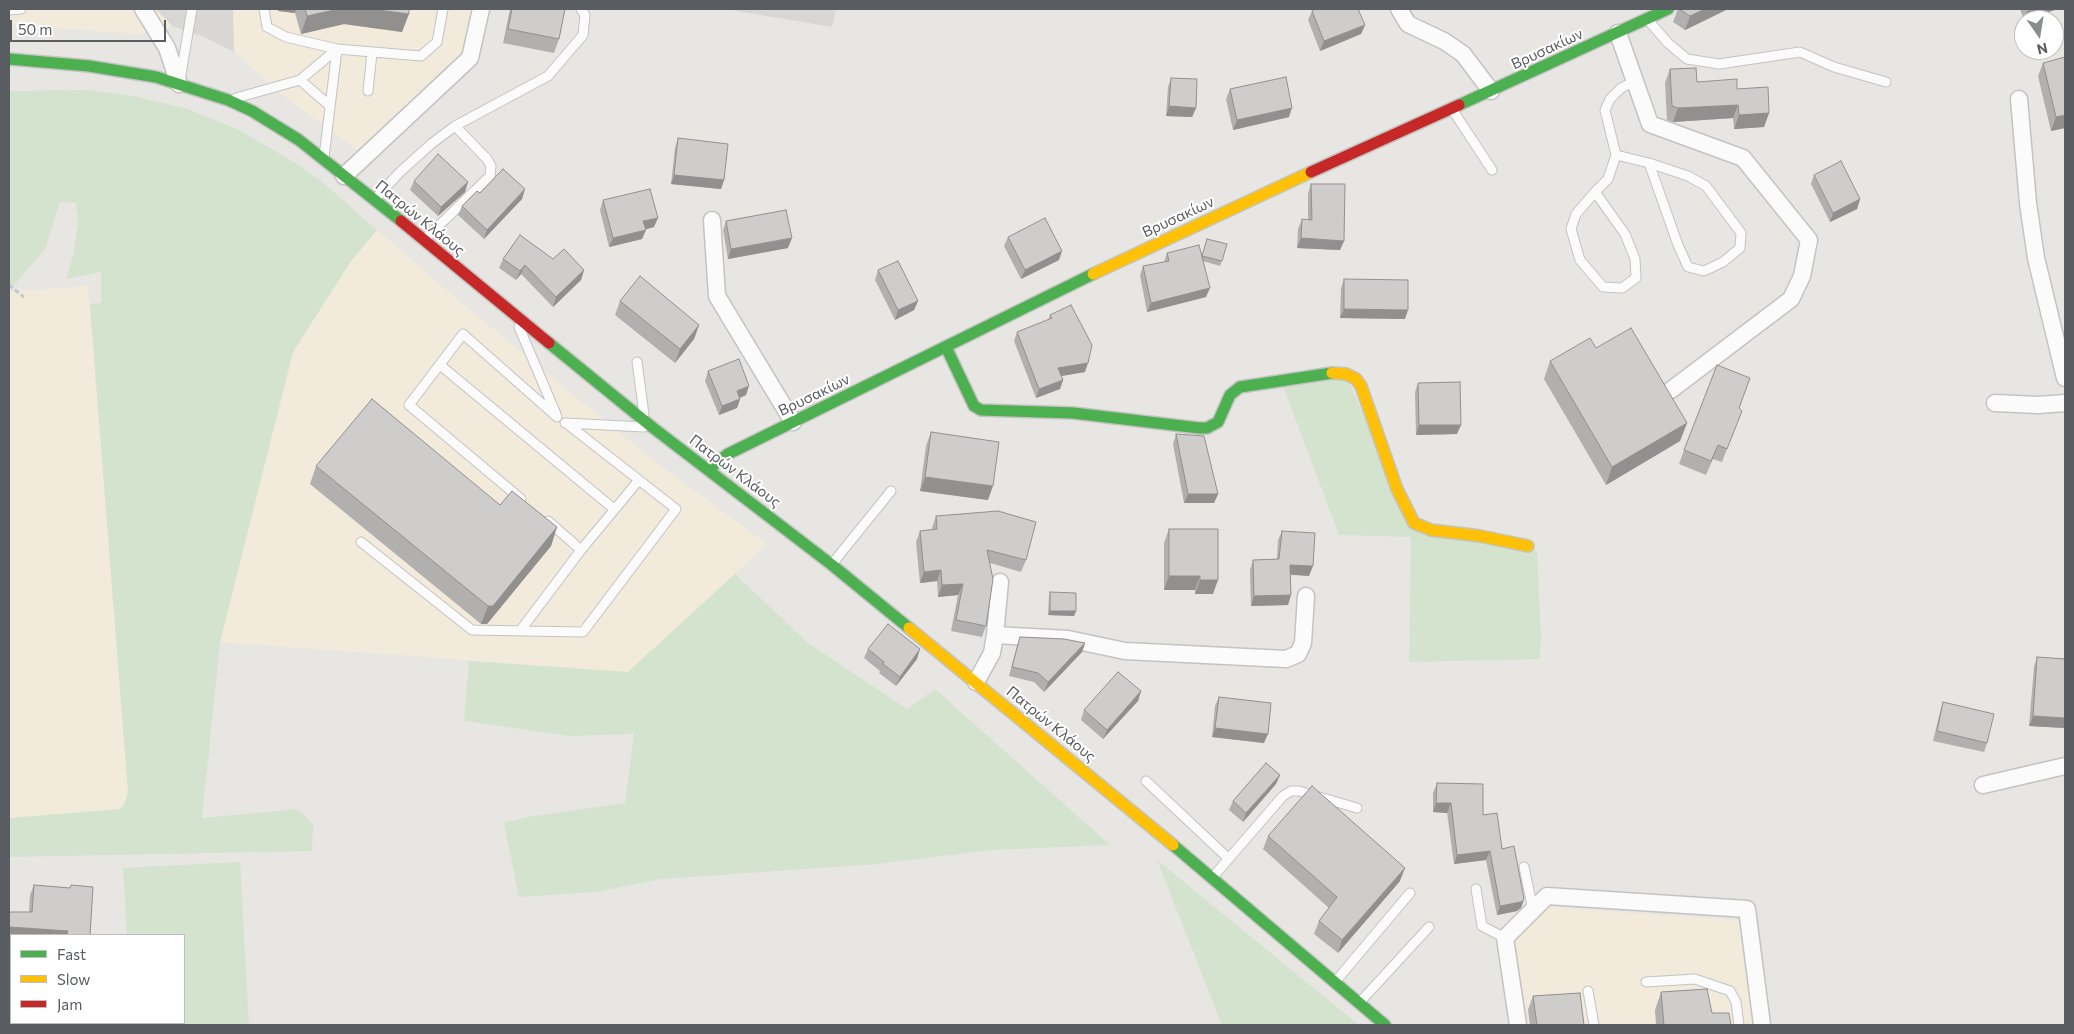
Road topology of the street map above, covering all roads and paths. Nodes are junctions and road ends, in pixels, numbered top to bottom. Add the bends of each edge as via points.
1 (21, 9) edge
2 (143, 9) edge
3 (192, 9) edge
4 (264, 9) edge
5 (443, 9) edge
6 (481, 9) edge
7 (582, 9) edge
8 (1399, 9) edge
9 (1668, 9) edge
10 (9, 10) edge
11 (1647, 19) junction
12 (1618, 33) junction
13 (337, 49) junction
14 (372, 53) junction
15 (9, 59) edge
16 (300, 80) junction
17 (1635, 81) junction
18 (1886, 82) dead end
19 (180, 84) junction
20 (1491, 91) junction
21 (368, 92) dead end
22 (2018, 99) dead end
23 (228, 100) junction
24 (330, 106) junction
25 (1452, 109) junction
26 (455, 126) junction
27 (1616, 155) junction
28 (324, 160) junction
29 (1649, 163) junction
30 (1492, 170) dead end
31 (344, 176) junction
32 (1595, 192) junction
33 (374, 200) junction
34 (712, 220) dead end
35 (425, 240) junction
36 (9, 285) edge
37 (24, 297) dead end
38 (514, 315) junction
39 (946, 347) junction
40 (637, 362) dead end
41 (440, 365) junction
42 (2065, 378) edge
43 (1671, 390) dead end
44 (1995, 402) dead end
45 (2065, 403) edge
46 (557, 417) junction
47 (792, 422) junction
48 (566, 423) junction
49 (648, 423) junction
50 (709, 469) junction
51 (639, 480) junction
52 (892, 491) dead end
53 (529, 506) edge
54 (614, 509) junction
55 (536, 512) edge
56 (360, 542) dead end
57 (1528, 546) dead end
58 (582, 550) junction
59 (832, 565) junction
60 (1000, 582) dead end
61 (1306, 596) dead end
62 (520, 631) junction
63 (995, 635) junction
64 (976, 682) junction
65 (2065, 766) edge
66 (1146, 781) dead end
67 (1983, 785) dead end
68 (1357, 808) dead end
69 (1229, 858) junction
70 (1524, 867) dead end
71 (1212, 878) junction
72 (1476, 889) dead end
73 (1410, 892) dead end
74 (1533, 910) junction
75 (1429, 927) dead end
76 (1505, 938) junction
77 (1646, 982) dead end
78 (1334, 983) junction
79 (1588, 991) dead end
80 (1358, 1004) junction
81 (1385, 1025) edge
82 (1518, 1025) edge
83 (1594, 1025) edge
84 (1739, 1025) edge
85 (1762, 1025) edge

1 - 10 lane
2 - 19 street via 167,48
3 - 19 lane
4 - 13 lane via 267,28 286,37
5 - 14 lane via 437,42 421,56
6 - 31 street via 470,58
7 - 26 lane via 585,15 583,35 548,76
8 - 20 street via 1408,24 1463,54
9 - 11 street, Βρυσακίων
11 - 12 street, Βρυσακίων
11 - 18 lane via 1687,59 1719,64 1800,52 1834,67
12 - 17 street
12 - 20 street, Βρυσακίων
13 - 14 lane
13 - 16 lane
13 - 24 lane
14 - 21 lane
15 - 19 street, Πατρών Κλάους via 110,69 156,76
16 - 23 lane
16 - 24 lane
17 - 27 lane via 1621,88 1605,110
17 - 43 street via 1650,124 1743,158 1809,240 1802,276 1791,299
19 - 23 street, Πατρών Κλάους
20 - 25 street, Βρυσακίων
22 - 42 street via 2036,258
23 - 28 street, Πατρών Κλάους via 279,127
24 - 28 lane
25 - 30 lane
25 - 39 street, Βρυσακίων via 1245,202
26 - 33 lane via 405,167
26 - 35 lane via 487,159 490,176
27 - 29 lane
27 - 32 lane via 1608,179
28 - 31 street, Πατρών Κλάους
29 - 29 lane via 1688,176 1706,186 1741,233 1740,248 1724,262 1704,271 1688,267
31 - 33 street, Πατρών Κλάους
32 - 32 lane via 1576,214 1571,229 1575,245 1580,260 1603,287 1622,288 1636,278 1635,259 1625,234
33 - 35 street, Πατρών Κλάους
34 - 47 street via 717,296
35 - 38 street, Πατρών Κλάους
36 - 37 path
38 - 46 lane
38 - 49 street, Πατρών Κλάους
39 - 47 street, Βρυσακίων
39 - 57 street via 974,406 982,410 1073,413 1199,428 1218,422 1230,394 1240,387 1331,373 1346,374 1361,386 1397,489 1414,524 1431,530
40 - 49 lane
41 - 46 lane via 464,334
41 - 53 lane via 409,405
41 - 54 lane
44 - 45 street
46 - 48 lane
47 - 50 street, Βρυσακίων via 728,454
48 - 49 lane
48 - 51 lane
49 - 50 street, Πατρών Κλάους
50 - 59 street, Πατρών Κλάους
51 - 54 lane
51 - 62 lane via 676,510 583,632
52 - 59 lane
54 - 58 lane
55 - 58 lane
56 - 62 lane via 472,630
58 - 62 lane
59 - 64 street, Πατρών Κλάους
60 - 63 street
61 - 63 street via 1303,643 1298,654 1286,658 1125,651 1068,639
63 - 64 street via 992,653
64 - 71 street, Πατρών Κλάους
65 - 67 street
66 - 69 lane
68 - 69 lane via 1291,791
69 - 71 lane
70 - 74 lane
71 - 78 street, Πατρών Κλάους
72 - 76 lane via 1482,926
73 - 78 lane
74 - 76 street
74 - 85 street via 1547,896 1747,909
75 - 80 lane
76 - 82 street
77 - 84 lane via 1695,979 1730,991 1736,1002
78 - 80 street, Πατρών Κλάους
79 - 83 lane
80 - 81 street, Πατρών Κλάους

